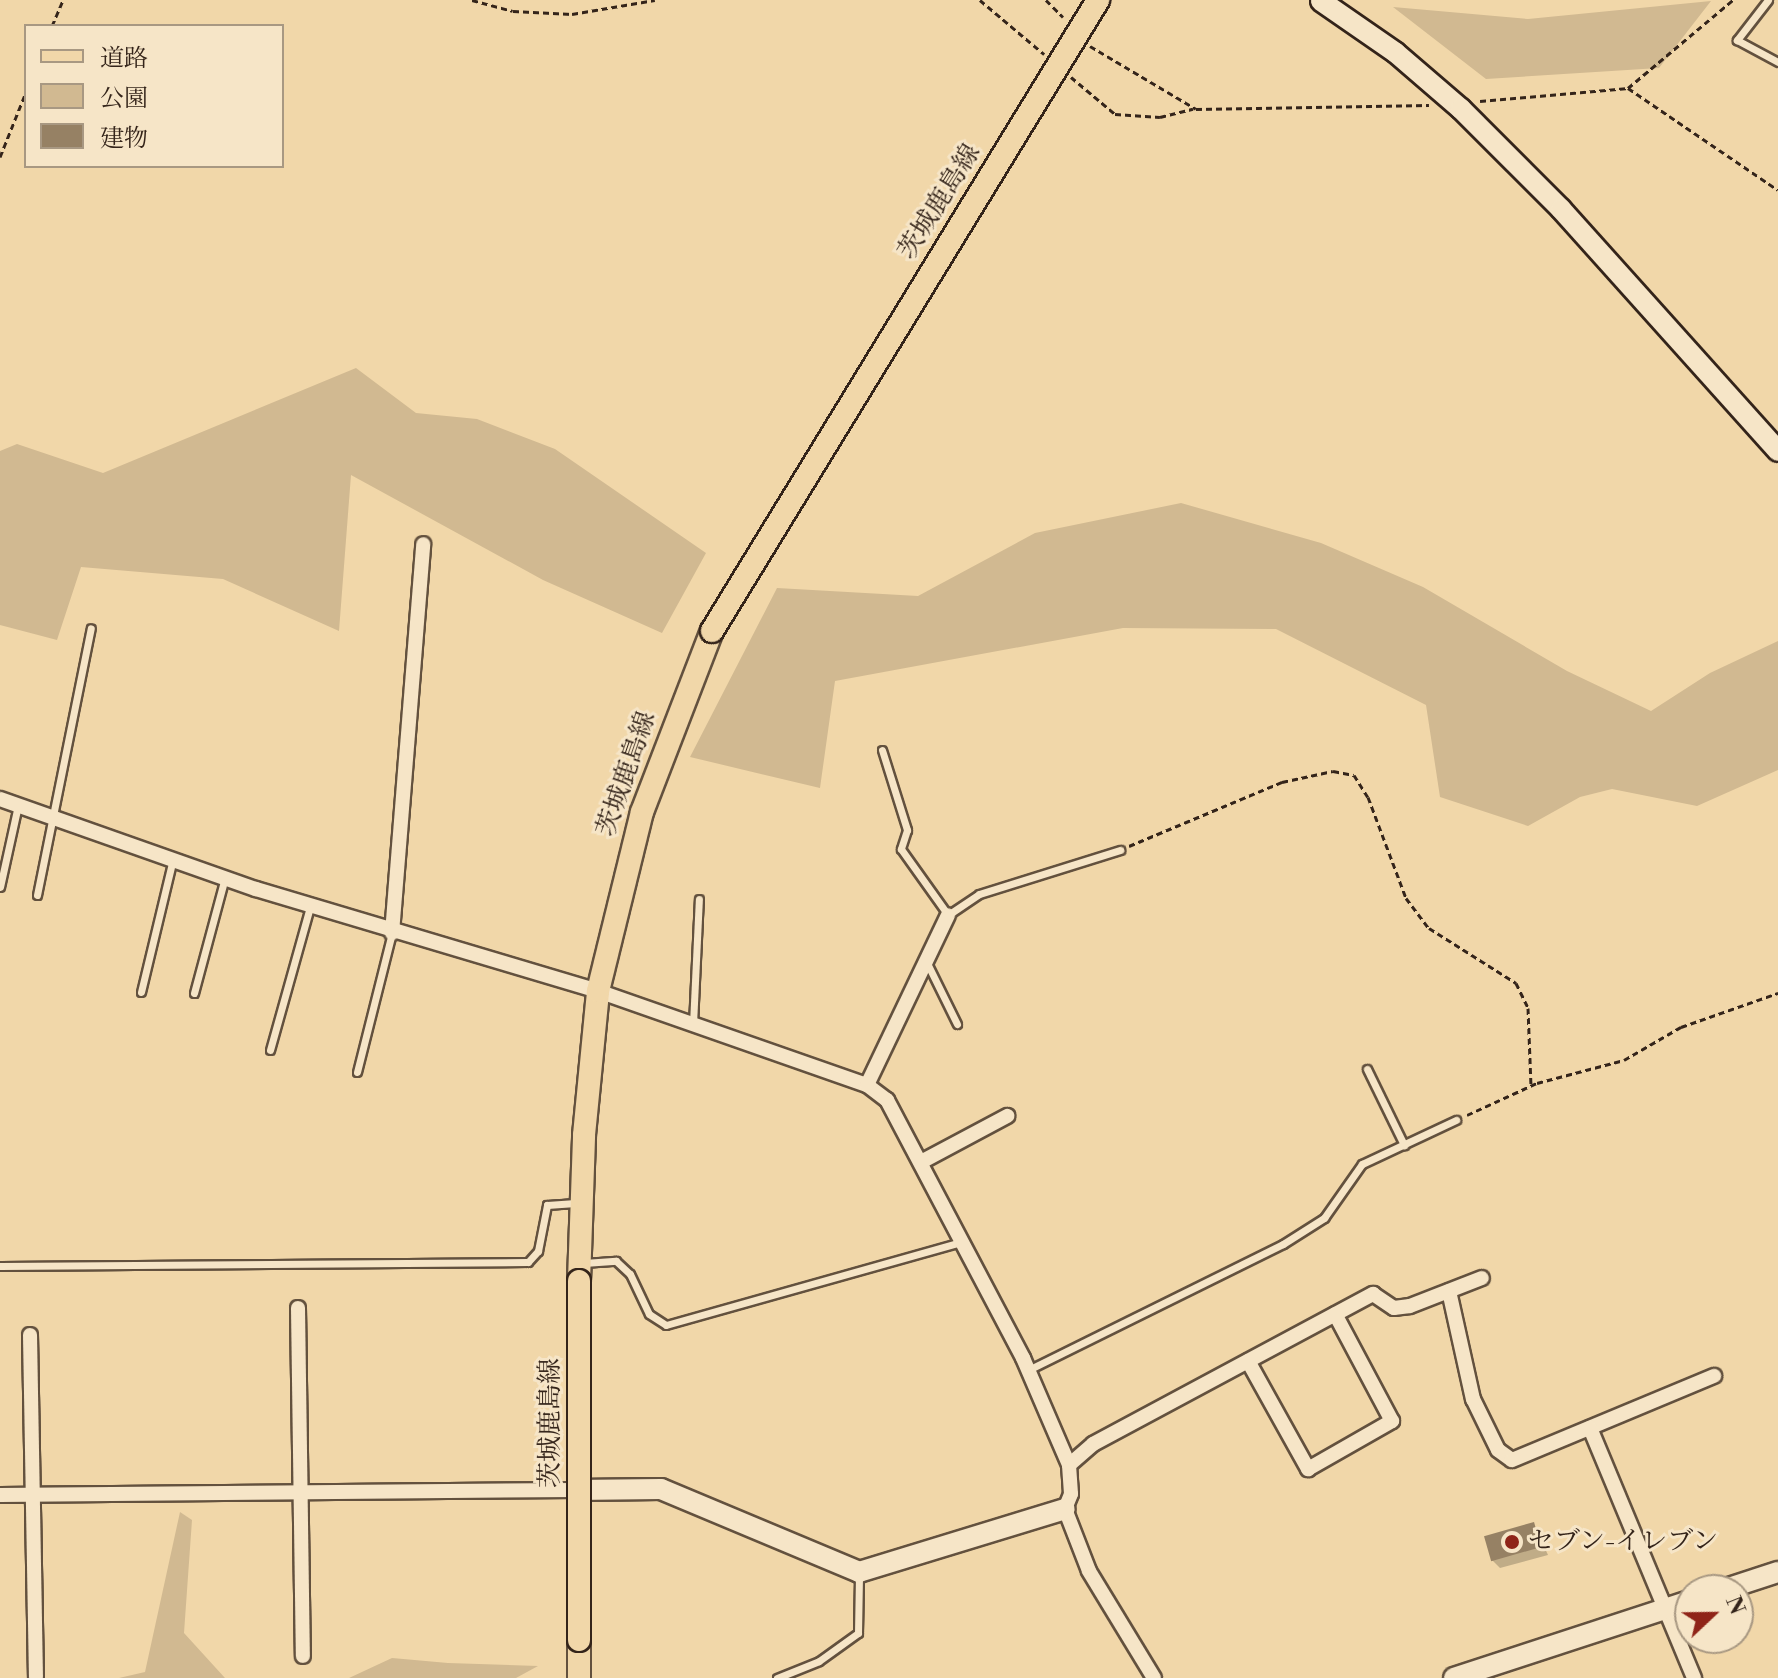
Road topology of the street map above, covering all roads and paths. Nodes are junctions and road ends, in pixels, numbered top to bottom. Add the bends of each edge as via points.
1 (63, 0) edge
2 (472, 0) edge
3 (655, 0) edge
4 (980, 0) edge
5 (1046, 0) edge
6 (1098, 0) edge
7 (1320, 0) edge
8 (1733, 0) edge
9 (1768, 0) edge
10 (1067, 22) dead end
11 (53, 24) edge
12 (1088, 44) dead end
13 (1778, 62) edge
14 (1054, 63) dead end
15 (1066, 73) dead end
16 (1628, 88) junction
17 (24, 97) edge
18 (1470, 102) dead end
19 (1439, 105) dead end
20 (1196, 109) junction
21 (0, 157) edge
22 (1778, 190) edge
23 (1778, 451) edge
24 (423, 544) dead end
25 (91, 628) dead end
26 (882, 750) dead end
27 (0, 799) edge
28 (18, 805) junction
29 (55, 817) junction
30 (1120, 850) joint
31 (174, 857) junction
32 (225, 877) junction
33 (0, 887) edge
34 (37, 895) dead end
35 (699, 899) dead end
36 (310, 907) junction
37 (948, 915) junction
38 (392, 933) junction
39 (926, 961) junction
40 (598, 991) junction
41 (141, 992) dead end
42 (194, 993) dead end
43 (1778, 993) edge
44 (693, 1024) junction
45 (957, 1024) dead end
46 (270, 1050) dead end
47 (1367, 1069) dead end
48 (357, 1072) dead end
49 (867, 1085) junction
50 (1531, 1086) junction
51 (1007, 1116) dead end
52 (1456, 1120) joint
53 (1404, 1145) junction
54 (921, 1162) junction
55 (582, 1203) junction
56 (965, 1242) junction
57 (0, 1266) edge
58 (580, 1272) junction
59 (1482, 1278) dead end
60 (1449, 1291) junction
61 (298, 1308) dead end
62 (1335, 1314) junction
63 (30, 1335) dead end
64 (1248, 1361) junction
65 (1028, 1370) junction
66 (1714, 1376) dead end
67 (1590, 1428) junction
68 (1069, 1465) junction
69 (300, 1489) junction
70 (575, 1490) joint
71 (33, 1494) junction
72 (0, 1495) edge
73 (1065, 1509) junction
74 (859, 1572) junction
75 (1778, 1572) edge
76 (1754, 1580) edge
77 (1674, 1606) edge
78 (1664, 1609) junction
79 (303, 1656) dead end
80 (36, 1677) edge
81 (579, 1678) edge
82 (777, 1678) edge
83 (1154, 1678) edge
84 (1454, 1678) edge
85 (1694, 1678) edge

1 - 11 path
2 - 3 path via 513,11 572,14
4 - 14 path
5 - 10 path
6 - 40 main road, 茨城鹿島線, bridge via 712,631 642,812
7 - 23 street, bridge via 1396,53 1461,109 1561,209
8 - 16 path
9 - 13 lane via 1737,40
12 - 20 path
15 - 20 path via 1115,114 1160,117
16 - 18 path
16 - 22 path
17 - 21 path
19 - 20 path
24 - 38 street
25 - 29 lane
26 - 37 lane via 907,830 901,849
27 - 28 street
28 - 29 street
28 - 33 lane
29 - 31 street
29 - 34 lane
30 - 37 lane via 979,894
30 - 50 path via 1282,782 1333,771 1354,775 1368,797 1406,898 1421,918 1516,983 1528,1008
31 - 32 street
31 - 41 lane
32 - 36 street
32 - 42 lane
35 - 44 lane
36 - 38 street
36 - 46 lane
37 - 39 street
38 - 40 street
38 - 48 lane
39 - 45 lane
39 - 49 street
40 - 44 street
40 - 55 main road, 茨城鹿島線
43 - 50 path via 1681,1027 1624,1060
44 - 49 street
47 - 53 lane
49 - 54 street via 887,1100
50 - 52 path
51 - 54 street
52 - 53 lane
53 - 65 lane via 1362,1164 1324,1218 1283,1244
54 - 56 street
55 - 57 lane via 547,1205 538,1251 528,1262
55 - 58 main road, 茨城鹿島線
56 - 58 lane via 666,1325 649,1314 630,1274 616,1261
56 - 65 street
58 - 81 main road, 茨城鹿島線, bridge
59 - 60 street
60 - 62 street via 1394,1308 1373,1294
60 - 67 street via 1473,1399 1498,1450 1512,1460
61 - 69 street
62 - 64 street
62 - 64 street via 1392,1421 1308,1469
63 - 71 street
64 - 68 street via 1093,1444
65 - 68 street
66 - 67 street
67 - 78 street
68 - 73 street via 1071,1494
69 - 70 street
69 - 71 street
69 - 79 street
70 - 74 street via 661,1489
71 - 72 street
71 - 80 street
73 - 74 street
73 - 83 street via 1089,1571
74 - 82 lane via 858,1633 819,1661
75 - 76 street
77 - 78 street
78 - 84 street
78 - 85 street

